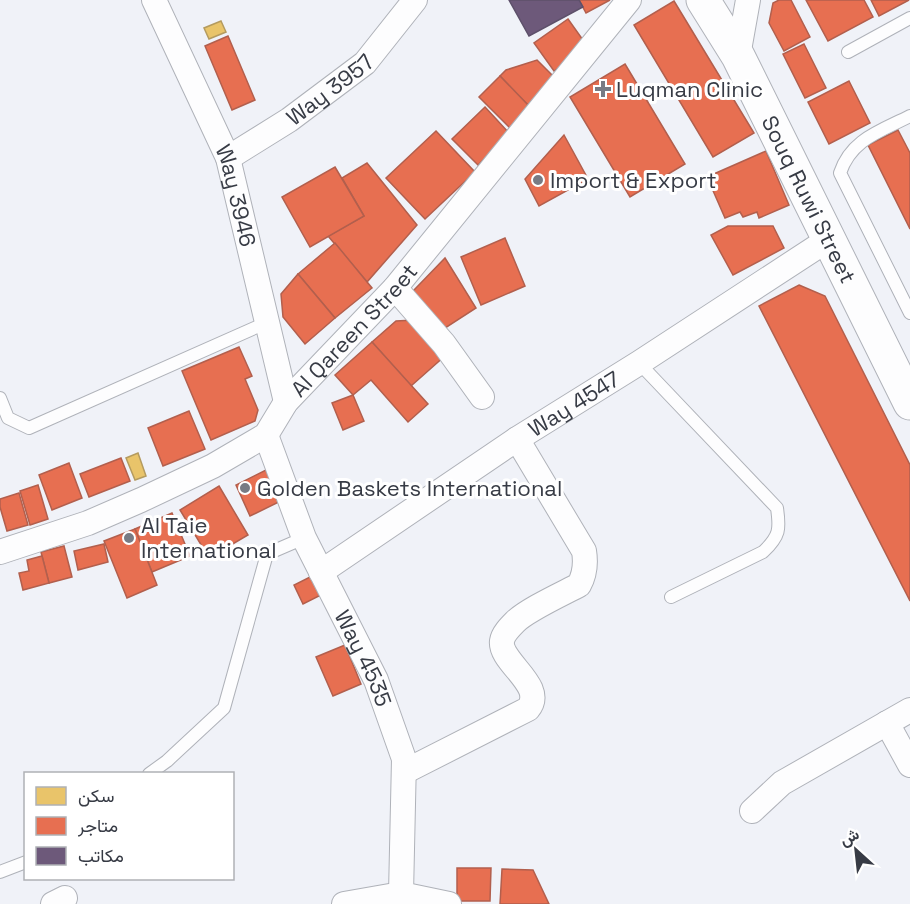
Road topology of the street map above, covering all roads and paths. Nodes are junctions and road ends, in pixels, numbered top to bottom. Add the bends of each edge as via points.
1 (154, 0) edge
2 (415, 0) edge
3 (629, 0) edge
4 (703, 0) edge
5 (747, 0) edge
6 (910, 18) edge
7 (848, 52) dead end
8 (738, 56) junction
9 (910, 116) edge
10 (228, 158) junction
11 (830, 239) junction
12 (395, 288) junction
13 (910, 313) edge
14 (268, 322) junction
15 (639, 363) junction
16 (482, 397) dead end
17 (0, 398) edge
18 (286, 402) junction
19 (910, 403) edge
20 (266, 435) junction
21 (517, 439) junction
22 (304, 538) junction
23 (0, 552) edge
24 (321, 572) junction
25 (671, 597) dead end
26 (910, 710) edge
27 (887, 723) junction
28 (910, 765) edge
29 (152, 772) edge
30 (404, 772) junction
31 (752, 811) dead end
32 (24, 863) edge
33 (0, 872) edge
34 (401, 899) edge
35 (344, 904) edge
36 (449, 904) edge

1 - 10 street, Way 3946
2 - 10 street, Way 3957 via 366,63 289,120
3 - 12 street, Al Qareen Street
4 - 8 main road, Souq Ruwi Street
5 - 8 street
6 - 7 lane
8 - 11 main road, Souq Ruwi Street
9 - 13 lane via 861,141 844,161 840,173
10 - 14 street, Way 3946
11 - 15 street, Way 4547
11 - 19 main road, Souq Ruwi Street
12 - 16 street via 444,344
12 - 18 street, Al Qareen Street
14 - 17 lane via 29,428 8,418
14 - 18 street, Way 3946
15 - 21 street, Way 4547
15 - 25 lane via 777,508 779,527 774,541 763,552
18 - 20 street, Al Qareen Street
20 - 22 street, Way 4535
20 - 23 street, Al Qareen Street via 213,466 141,500 88,523
21 - 24 street, Way 4547
21 - 30 street via 584,551 583,577 579,585 516,620 502,638 502,648 532,693 532,705
22 - 24 street, Way 4535
22 - 29 lane via 267,554 224,708
24 - 30 street, Way 4535 via 376,680 404,759
26 - 27 street
27 - 28 street
27 - 31 street via 782,783
30 - 34 street, Way 4535
32 - 33 lane
34 - 35 street
34 - 36 street

